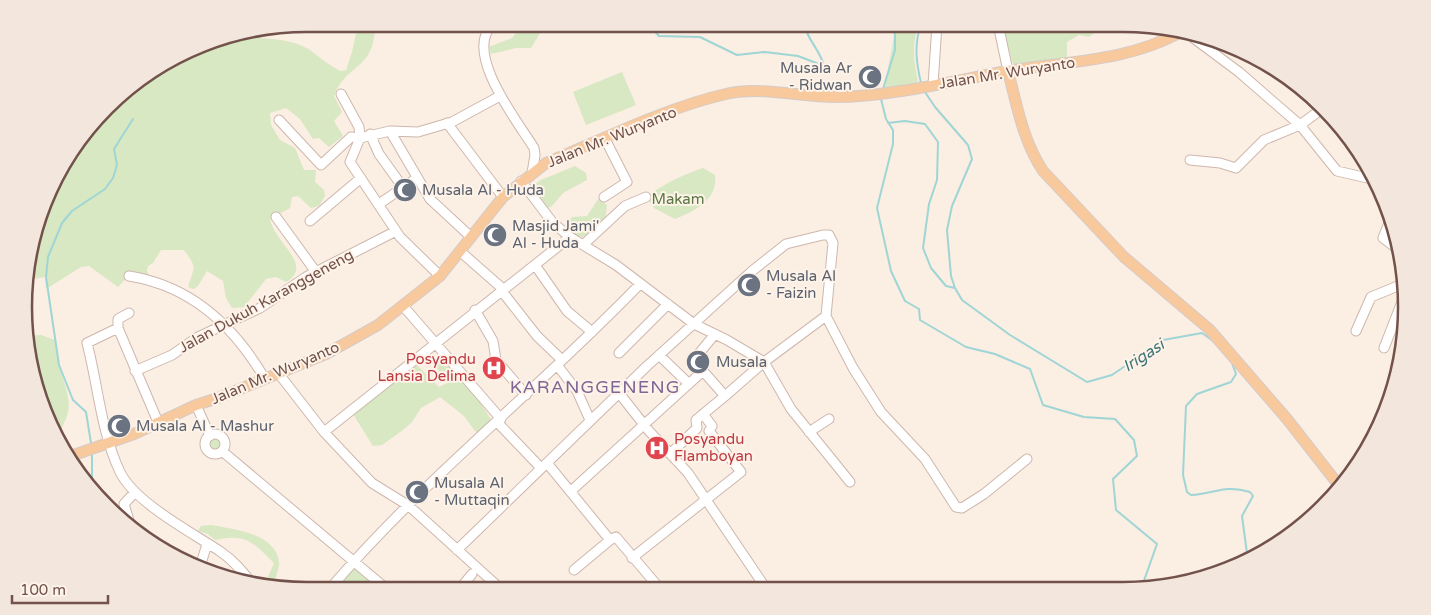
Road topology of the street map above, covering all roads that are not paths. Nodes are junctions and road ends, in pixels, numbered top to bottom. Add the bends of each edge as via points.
1 (489, 32) edge
2 (936, 32) edge
3 (1000, 32) edge
4 (1170, 37) edge
5 (1201, 44) edge
6 (1008, 71) junction
7 (933, 85) junction
8 (341, 94) dead end
9 (500, 96) junction
10 (1318, 113) edge
11 (279, 120) dead end
12 (447, 123) junction
13 (1300, 125) junction
14 (390, 131) junction
15 (370, 134) junction
16 (360, 138) junction
17 (605, 139) junction
18 (1190, 160) dead end
19 (532, 173) junction
20 (360, 178) junction
21 (417, 178) junction
22 (1366, 178) edge
23 (521, 181) junction
24 (402, 186) junction
25 (503, 197) junction
26 (604, 197) dead end
27 (646, 197) dead end
28 (379, 204) junction
29 (276, 217) dead end
30 (310, 221) dead end
31 (1387, 229) edge
32 (396, 231) junction
33 (472, 237) junction
34 (570, 237) junction
35 (1391, 244) edge
36 (583, 245) junction
37 (461, 252) junction
38 (535, 265) junction
39 (316, 272) junction
40 (129, 276) dead end
41 (440, 276) junction
42 (640, 284) junction
43 (1398, 286) edge
44 (502, 289) junction
45 (668, 304) junction
46 (404, 306) junction
47 (475, 310) junction
48 (1398, 312) edge
49 (129, 313) dead end
50 (826, 316) junction
51 (225, 324) junction
52 (694, 324) junction
53 (118, 328) junction
54 (1356, 331) dead end
55 (592, 332) junction
56 (715, 334) junction
57 (435, 343) junction
58 (1384, 348) dead end
59 (619, 353) dead end
60 (659, 355) junction
61 (764, 362) junction
62 (560, 363) junction
63 (135, 371) junction
64 (702, 372) junction
65 (279, 374) junction
66 (265, 379) junction
67 (689, 384) junction
68 (618, 393) junction
69 (526, 395) junction
70 (725, 396) junction
71 (196, 405) junction
72 (703, 414) junction
73 (829, 419) dead end
74 (590, 420) junction
75 (499, 421) junction
76 (158, 422) junction
77 (644, 424) junction
78 (324, 432) junction
79 (810, 432) junction
80 (210, 436) junction
81 (110, 441) junction
82 (222, 452) junction
83 (670, 454) junction
84 (76, 456) edge
85 (1027, 459) dead end
86 (544, 466) junction
87 (850, 482) dead end
88 (1336, 482) edge
89 (571, 491) junction
90 (135, 492) junction
91 (704, 499) junction
92 (409, 506) junction
93 (127, 515) edge
94 (610, 540) junction
95 (207, 544) junction
96 (457, 550) junction
97 (632, 558) junction
98 (202, 562) edge
99 (353, 562) junction
100 (574, 570) dead end
101 (472, 574) dead end
102 (244, 575) edge
103 (336, 582) edge
104 (378, 582) edge
105 (465, 582) edge
106 (493, 582) edge
107 (654, 582) edge
108 (761, 582) edge

1 - 9 street via 485,50 489,74
2 - 7 street
3 - 6 street
4 - 6 main road, Jalan Mr. Wuryanto via 1122,55
5 - 13 street
6 - 7 main road, Jalan Mr. Wuryanto
6 - 88 main road via 1025,135 1043,171 1124,257 1209,329
7 - 17 main road, Jalan Mr. Wuryanto via 835,97 727,93
8 - 16 street via 359,126
9 - 12 street
9 - 19 street via 534,148
10 - 13 street
11 - 16 street via 321,165 351,137
12 - 14 street via 418,132
12 - 25 street
13 - 18 street via 1264,140 1236,168
13 - 22 street via 1337,171
14 - 15 street
14 - 21 street
15 - 16 street
15 - 24 street via 379,154
16 - 20 street via 350,161
17 - 19 main road, Jalan Mr. Wuryanto via 546,163
17 - 26 street via 627,182
19 - 23 main road, Jalan Mr. Wuryanto
20 - 28 street
20 - 30 street
21 - 24 street
21 - 33 street via 430,199
23 - 25 main road, Jalan Mr. Wuryanto
23 - 34 street via 553,223
24 - 28 street
25 - 33 main road, Jalan Mr. Wuryanto
27 - 36 street via 625,206
28 - 32 street
29 - 39 street
31 - 35 street via 1383,238
32 - 39 street, Jalan Dukuh Karanggeneng
32 - 41 street
33 - 37 main road, Jalan Mr. Wuryanto
34 - 36 street
34 - 38 street
36 - 42 street
37 - 41 main road, Jalan Mr. Wuryanto
37 - 44 street
38 - 44 street
38 - 55 street via 567,311
39 - 51 street, Jalan Dukuh Karanggeneng via 260,308
40 - 51 street via 151,280 177,291
41 - 46 main road, Jalan Mr. Wuryanto
42 - 45 street
42 - 55 street
43 - 54 street via 1372,296
44 - 47 street
44 - 62 street via 516,312
45 - 52 street
45 - 59 street
46 - 57 street
46 - 65 main road, Jalan Mr. Wuryanto via 378,325 326,354
47 - 57 street
47 - 69 street via 493,341 496,360
48 - 58 street
49 - 53 street via 119,317
50 - 52 street via 832,237 823,235 786,244
50 - 61 street
50 - 85 street via 881,412 925,459 956,507 962,508 984,494
51 - 63 street, Jalan Dukuh Karanggeneng via 172,355
51 - 66 street via 249,352
52 - 56 street
52 - 60 street
53 - 63 street
53 - 81 street via 87,342
55 - 62 street
56 - 61 street
56 - 64 street via 692,362
57 - 75 street
57 - 78 street
60 - 67 street
60 - 68 street
61 - 70 street
61 - 79 street via 784,399
62 - 69 street
62 - 74 street
63 - 76 street
64 - 67 street
64 - 70 street
65 - 66 main road, Jalan Mr. Wuryanto
65 - 78 street
66 - 71 main road, Jalan Mr. Wuryanto
67 - 77 street
68 - 74 street
68 - 77 street
69 - 75 street
70 - 72 street
71 - 76 main road, Jalan Mr. Wuryanto
71 - 80 street
72 - 83 street via 695,421 697,428
72 - 91 street via 712,426 710,431 741,471
73 - 79 street
74 - 86 street
75 - 86 street
75 - 92 street
76 - 81 main road, Jalan Mr. Wuryanto
77 - 83 street
77 - 89 street
78 - 92 street via 372,482
79 - 87 street
80 - 82 street via 222,436 226,444
80 - 82 street via 206,441 208,450 216,454
81 - 84 main road, Jalan Mr. Wuryanto
81 - 90 street via 120,473
82 - 99 street
83 - 91 street via 688,473
86 - 89 street
86 - 96 street
89 - 94 street
90 - 93 street via 124,504
90 - 95 street
91 - 97 street
91 - 108 street
92 - 96 street
92 - 99 street
94 - 97 street via 616,536
94 - 100 street
95 - 98 street
95 - 102 street via 222,553
96 - 106 street
97 - 107 street
99 - 103 street
99 - 104 street
101 - 105 street

